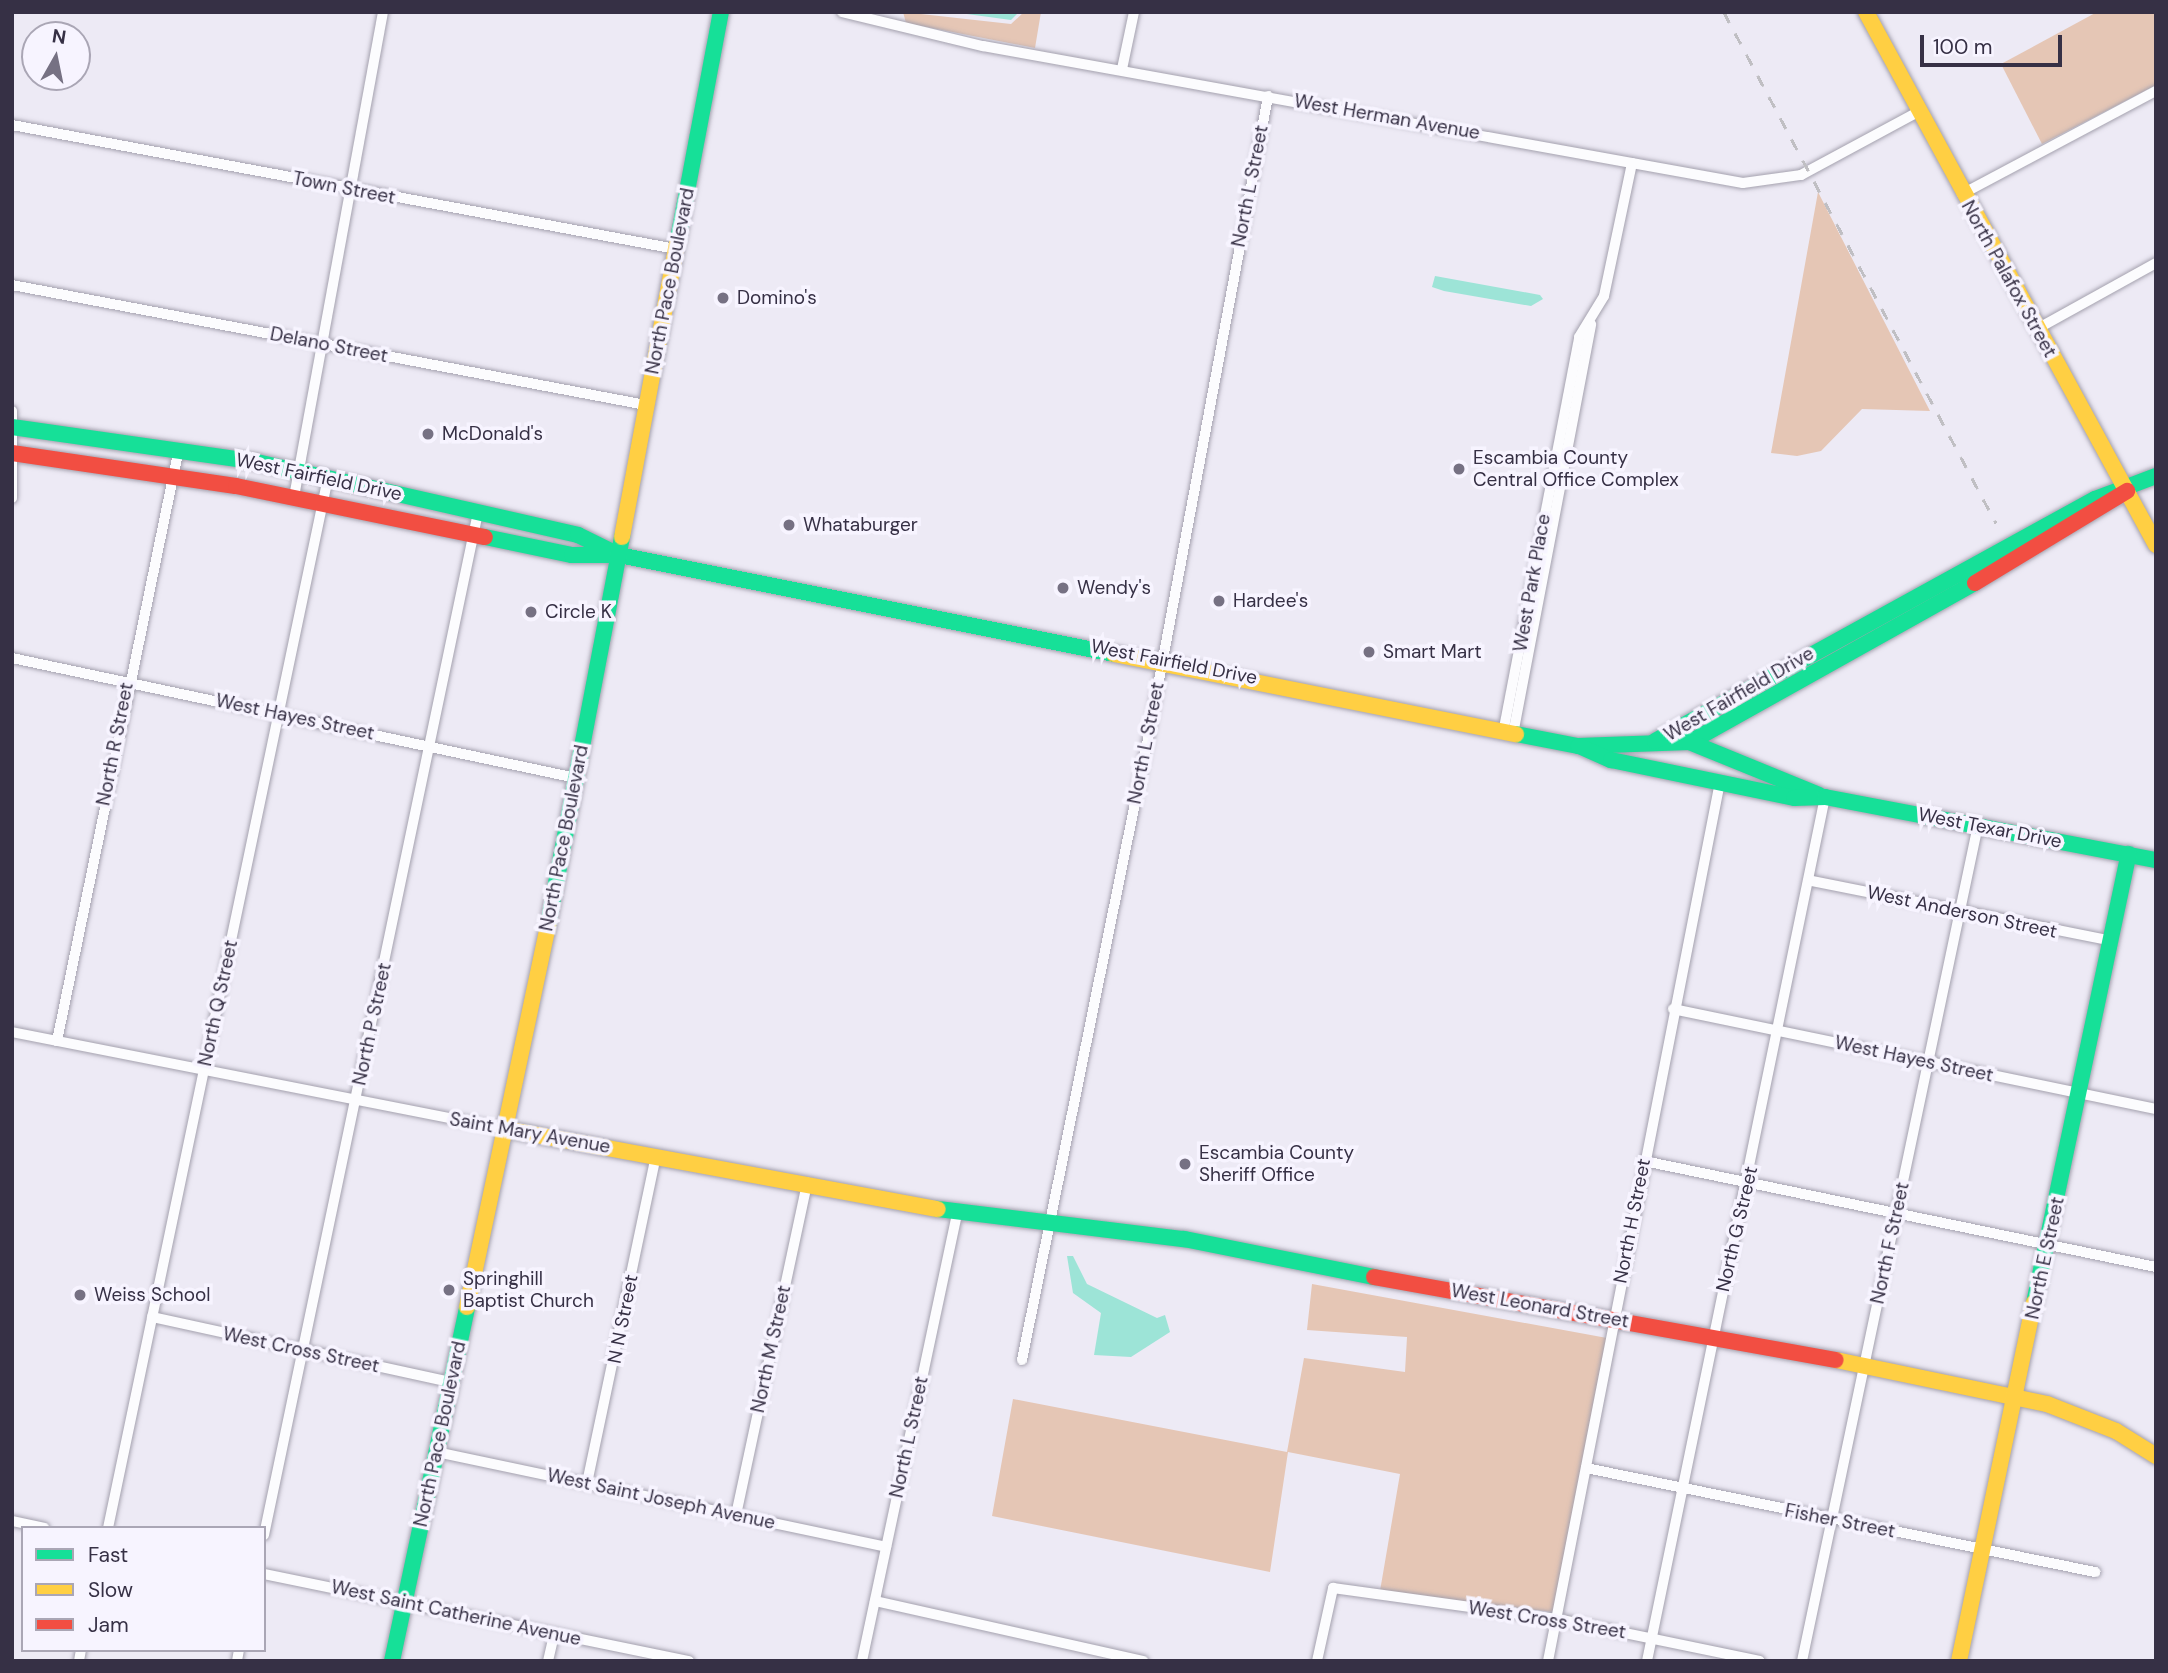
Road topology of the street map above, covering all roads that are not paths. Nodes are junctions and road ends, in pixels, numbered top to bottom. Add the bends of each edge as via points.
1 (383, 12) edge
2 (721, 12) edge
3 (842, 12) edge
4 (1134, 12) edge
5 (1866, 12) edge
6 (1122, 69) junction
7 (2156, 91) edge
8 (1268, 96) junction
9 (1918, 112) junction
10 (12, 125) edge
11 (1632, 163) junction
12 (350, 189) junction
13 (1962, 194) junction
14 (677, 249) junction
15 (2156, 263) edge
16 (12, 285) edge
17 (2037, 329) junction
18 (321, 343) junction
19 (646, 405) junction
20 (13, 421) edge
21 (179, 448) junction
22 (14, 453) edge
23 (296, 471) junction
24 (2156, 476) edge
25 (173, 477) junction
26 (328, 478) junction
27 (2127, 491) junction
28 (294, 497) junction
29 (12, 498) edge
30 (323, 503) junction
31 (478, 512) junction
32 (475, 533) junction
33 (2156, 545) edge
34 (619, 555) junction
35 (12, 658) edge
36 (1161, 660) junction
37 (127, 682) junction
38 (279, 714) junction
39 (1509, 729) junction
40 (1670, 735) junction
41 (1690, 742) junction
42 (430, 746) junction
43 (1578, 746) junction
44 (1646, 746) junction
45 (576, 778) junction
46 (1720, 782) junction
47 (1825, 797) junction
48 (1978, 825) junction
49 (2129, 854) junction
50 (2156, 860) edge
51 (1812, 881) junction
52 (1961, 912) junction
53 (2112, 941) junction
54 (1673, 1009) junction
55 (1781, 1031) junction
56 (12, 1032) edge
57 (57, 1041) junction
58 (1930, 1063) junction
59 (204, 1070) junction
60 (2079, 1095) junction
61 (356, 1100) junction
62 (2156, 1109) edge
63 (505, 1129) junction
64 (656, 1155) junction
65 (1644, 1161) junction
66 (1749, 1182) junction
67 (807, 1183) junction
68 (957, 1213) junction
69 (1896, 1214) junction
70 (1049, 1224) junction
71 (2047, 1246) junction
72 (2156, 1267) edge
73 (152, 1317) junction
74 (1614, 1320) junction
75 (1713, 1333) junction
76 (303, 1350) junction
77 (1022, 1360) dead end
78 (1864, 1364) junction
79 (451, 1382) junction
80 (2015, 1397) junction
81 (436, 1452) junction
82 (2156, 1457) edge
83 (1586, 1468) junction
84 (587, 1483) junction
85 (1683, 1490) junction
86 (736, 1515) junction
87 (1832, 1519) junction
88 (12, 1521) edge
89 (35, 1526) edge
90 (108, 1526) edge
91 (266, 1526) edge
92 (886, 1547) junction
93 (1983, 1549) junction
94 (2095, 1572) dead end
95 (266, 1574) edge
96 (874, 1601) junction
97 (404, 1604) junction
98 (1557, 1619) junction
99 (554, 1633) junction
100 (1652, 1638) junction
101 (392, 1661) edge
102 (548, 1661) edge
103 (689, 1661) edge
104 (862, 1661) edge
105 (1143, 1661) edge
106 (1317, 1661) edge
107 (1548, 1661) edge
108 (1647, 1661) edge
109 (1760, 1661) edge
110 (1802, 1661) edge
111 (1959, 1661) edge

1 - 12 street
2 - 14 main road, North Pace Boulevard
3 - 6 street, West Herman Avenue via 905,31
4 - 6 street
5 - 9 main road, North Palafox Street
6 - 8 street, West Herman Avenue
7 - 13 street
8 - 11 street, West Herman Avenue
8 - 36 street, North L Street
9 - 11 street, West Herman Avenue via 1779,182 1743,183
9 - 13 main road, North Palafox Street
10 - 12 street, Town Street
11 - 39 street, West Park Place via 1604,296 1579,337
12 - 14 street, Town Street
12 - 18 street
13 - 17 main road, North Palafox Street
14 - 19 main road, North Pace Boulevard
15 - 17 street
16 - 18 street, Delano Street
17 - 27 main road, North Palafox Street
18 - 19 street, Delano Street
18 - 23 street
19 - 34 main road, North Pace Boulevard
20 - 21 main road, West Fairfield Drive
20 - 22 street
21 - 23 main road, West Fairfield Drive
21 - 25 street, North R Street
22 - 25 main road, West Fairfield Drive
22 - 29 street
23 - 26 main road, West Fairfield Drive
23 - 28 street
24 - 27 main road
25 - 28 main road, West Fairfield Drive
25 - 37 street, North R Street
26 - 30 street, North Q Street
26 - 31 main road, West Fairfield Drive
27 - 33 main road, North Palafox Street
27 - 40 main road, West Fairfield Drive via 2084,505
27 - 41 main road, West Fairfield Drive via 2081,524
28 - 30 main road, West Fairfield Drive
30 - 32 main road, West Fairfield Drive
30 - 38 street, North Q Street
31 - 32 street, North P Street
31 - 34 main road, West Fairfield Drive via 578,535
32 - 34 main road, West Fairfield Drive via 572,555
32 - 42 street, North P Street
34 - 36 main road, West Fairfield Drive
34 - 45 main road, North Pace Boulevard
35 - 37 street, West Hayes Street
36 - 39 main road, West Fairfield Drive
36 - 70 street, North L Street
37 - 38 street, West Hayes Street
37 - 57 street, North R Street
38 - 42 street, West Hayes Street
38 - 59 street, North Q Street
39 - 43 main road, West Fairfield Drive
40 - 41 main road, West Texar Drive
40 - 44 main road, West Fairfield Drive
41 - 44 main road
41 - 47 main road, West Texar Drive
42 - 45 street, West Hayes Street
42 - 61 street, North P Street
43 - 44 main road, West Fairfield Drive
43 - 46 main road, West Texar Drive via 1611,760
45 - 63 main road, North Pace Boulevard
46 - 47 main road, West Texar Drive
46 - 54 street, North H Street
47 - 48 main road, West Texar Drive
47 - 51 street, North G Street
48 - 49 main road, West Texar Drive
48 - 52 street, North F Street
49 - 50 main road, West Texar Drive
49 - 53 main road, North E Street
51 - 52 street, West Anderson Street
51 - 55 street, North G Street
52 - 53 street, West Anderson Street
52 - 58 street, North F Street
53 - 60 main road, North E Street
54 - 55 street, West Hayes Street
54 - 65 street, North H Street
55 - 58 street, West Hayes Street
55 - 66 street, North G Street
56 - 57 street, Saint Mary Avenue
57 - 59 street, Saint Mary Avenue
58 - 60 street, West Hayes Street
58 - 69 street, North F Street
59 - 61 street, Saint Mary Avenue
59 - 73 street, North Q Street
60 - 62 street, West Hayes Street
60 - 71 main road, North E Street
61 - 63 street, Saint Mary Avenue
61 - 76 street, North P Street
63 - 64 main road, Saint Mary Avenue
63 - 79 main road, North Pace Boulevard
64 - 67 main road, Saint Mary Avenue
64 - 84 street, N N Street
65 - 66 street
65 - 74 street, North H Street
66 - 69 street
66 - 75 street, North G Street
67 - 68 main road, Saint Mary Avenue
67 - 86 street, North M Street
68 - 70 main road, Saint Mary Avenue
68 - 92 street, North L Street
69 - 71 street
69 - 78 street, North F Street
70 - 74 main road, West Leonard Street via 1184,1239
70 - 77 street
71 - 72 street
71 - 80 main road, North E Street
73 - 76 street, West Cross Street
73 - 90 street, North Q Street
74 - 75 main road, West Leonard Street
74 - 83 street, North H Street
75 - 78 main road, West Leonard Street
75 - 85 street, North G Street
76 - 79 street, West Cross Street
76 - 91 street, North P Street
78 - 80 main road, West Leonard Street
78 - 87 street, North F Street
79 - 81 main road, North Pace Boulevard
80 - 82 main road, West Leonard Street via 2092,1420
80 - 93 main road, North E Street
81 - 84 street, West Saint Joseph Avenue
81 - 97 main road, North Pace Boulevard
83 - 85 street, Fisher Street
83 - 98 street, North H Street
84 - 86 street, West Saint Joseph Avenue
85 - 87 street, Fisher Street
85 - 100 street, North G Street
86 - 92 street, West Saint Joseph Avenue
87 - 93 street, Fisher Street
87 - 110 street, North F Street
88 - 89 street
92 - 96 street, North L Street
93 - 94 street, Fisher Street
93 - 111 main road, North E Street
95 - 97 street, West Saint Catherine Avenue
96 - 104 street, North L Street
96 - 105 street
97 - 99 street, West Saint Catherine Avenue
97 - 101 main road, North Pace Boulevard
98 - 100 street, West Cross Street
98 - 106 street, West Cross Street via 1334,1588
98 - 107 street, North H Street
99 - 102 street
99 - 103 street, West Saint Catherine Avenue
100 - 108 street, North G Street
100 - 109 street, West Cross Street

